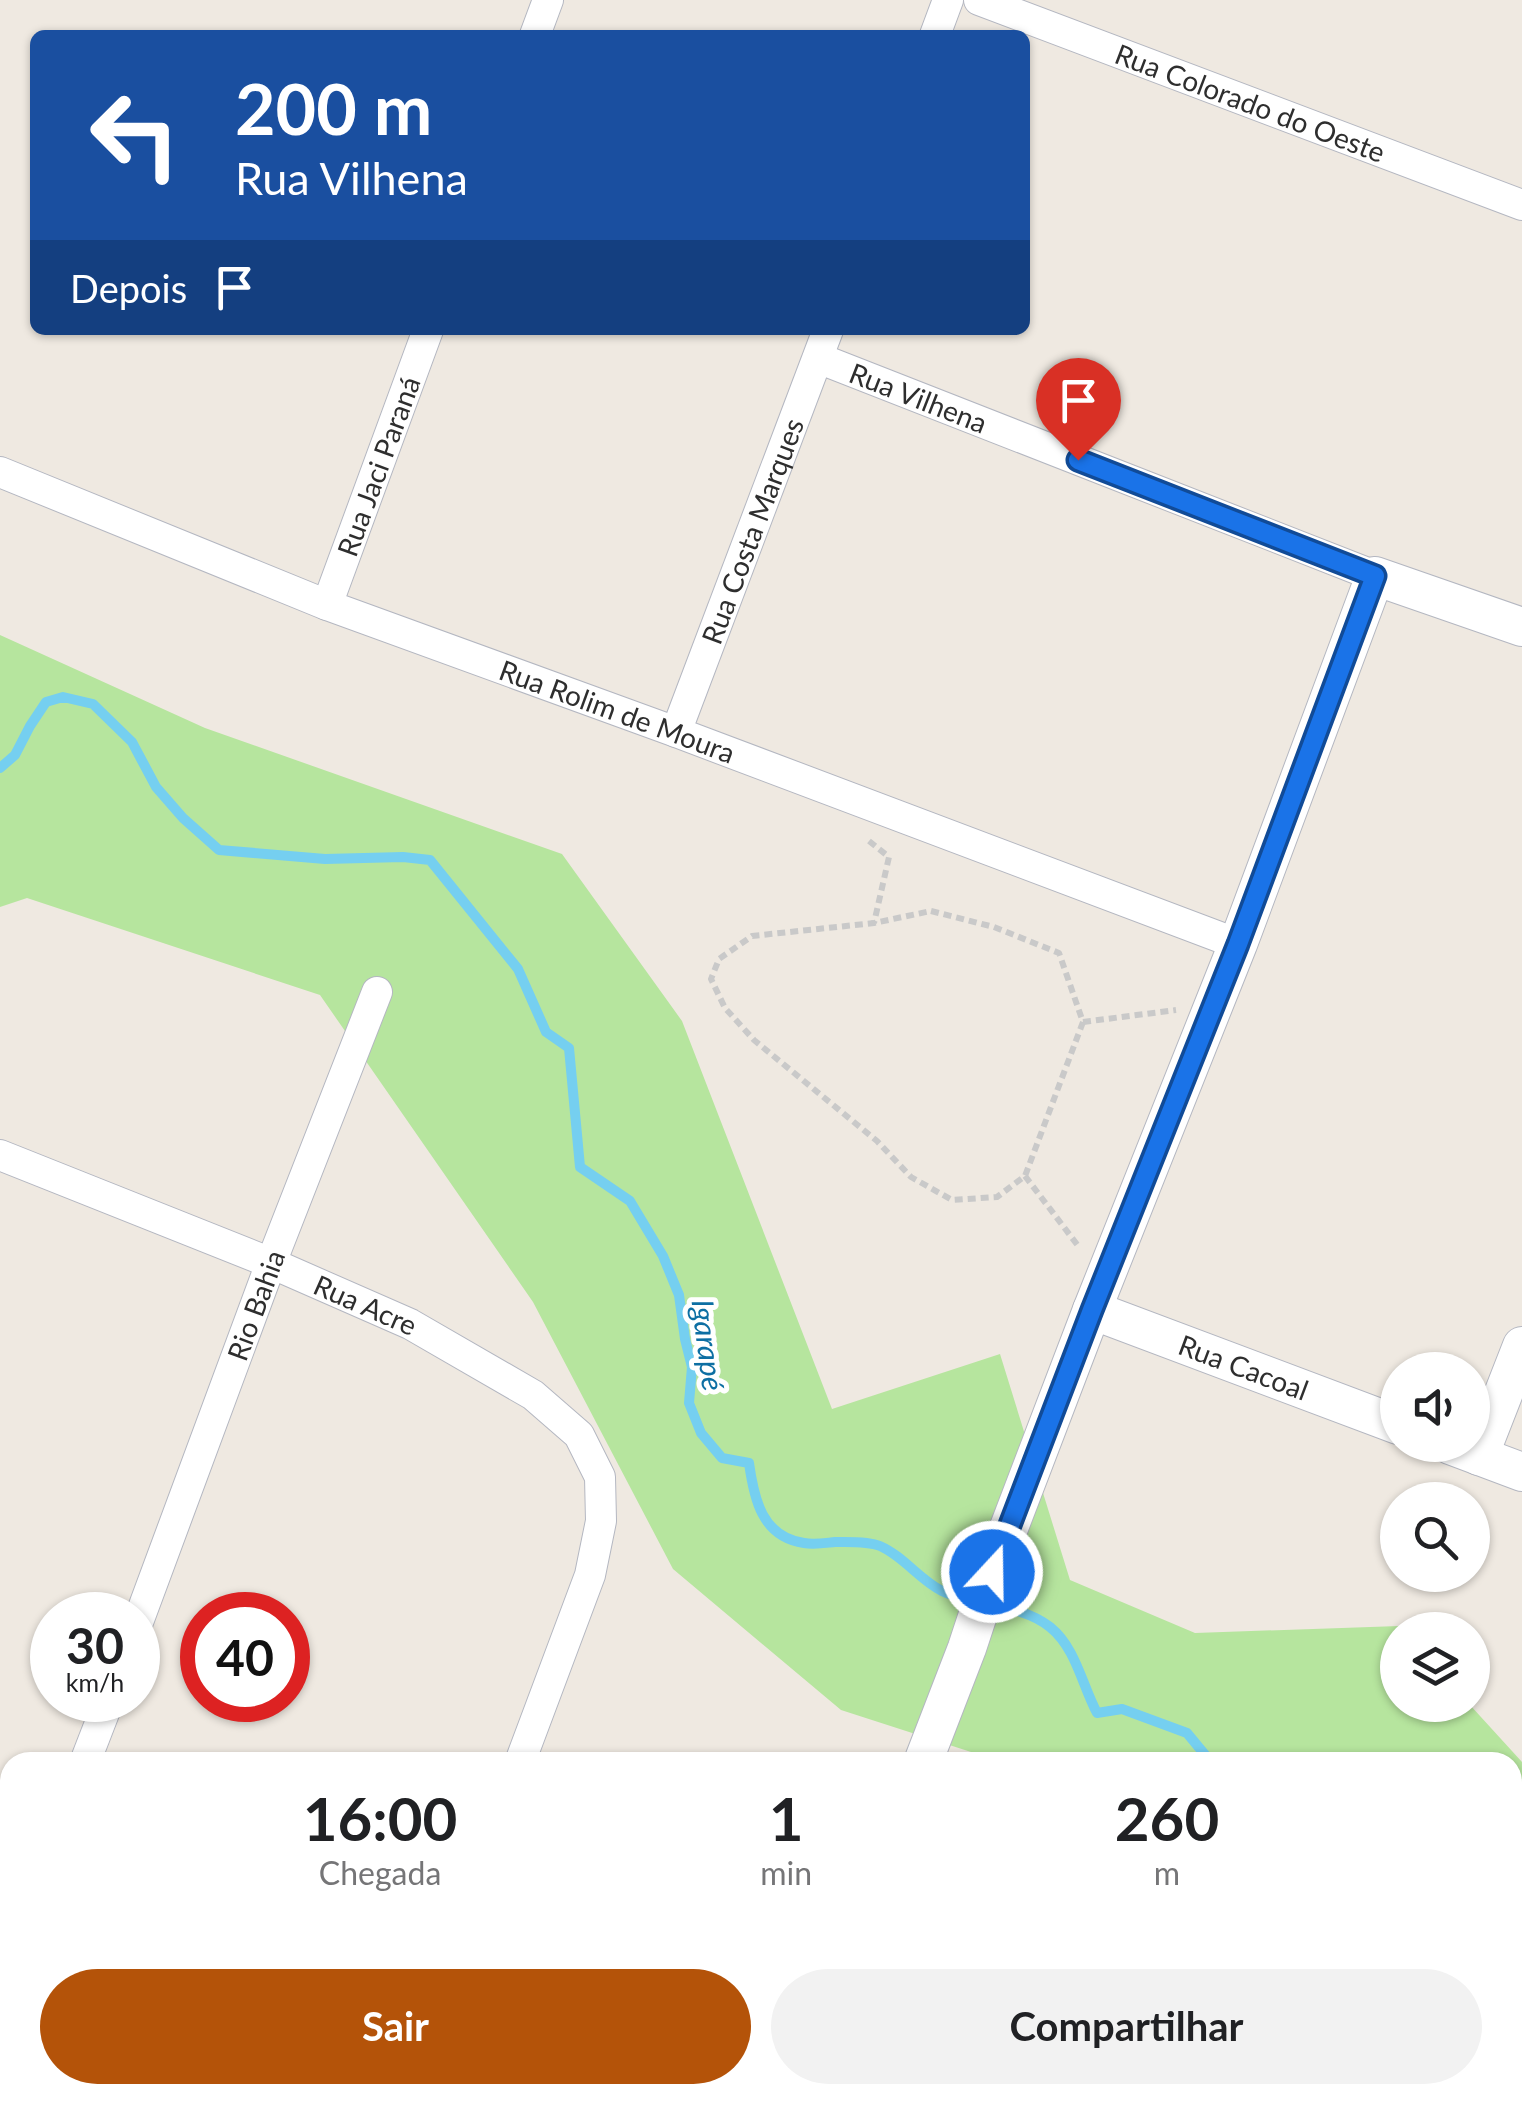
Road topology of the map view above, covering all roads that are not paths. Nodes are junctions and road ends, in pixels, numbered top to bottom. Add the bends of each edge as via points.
1 (548, 0) edge
2 (948, 0) edge
3 (979, 0) edge
4 (537, 30) edge
5 (938, 30) edge
6 (1522, 205) edge
7 (426, 335) edge
8 (823, 344) edge
9 (0, 472) edge
10 (1375, 576) junction
11 (328, 604) junction
12 (1522, 627) edge
13 (676, 732) junction
14 (1238, 944) junction
15 (377, 992) dead end
16 (0, 1155) edge
17 (271, 1263) junction
18 (1098, 1295) junction
19 (1522, 1346) edge
20 (1490, 1404) edge
21 (1380, 1417) edge
22 (1490, 1460) edge
23 (1522, 1472) edge
24 (149, 1592) edge
25 (100, 1722) edge
26 (89, 1752) edge
27 (524, 1752) edge
28 (927, 1752) edge

1 - 4 street
2 - 5 street
3 - 6 street, Rua Colorado do Oeste
7 - 11 street, Rua Jaci Paraná
8 - 10 street, Rua Vilhena
8 - 13 street, Rua Costa Marques
9 - 11 street, Rua Rolim de Moura
10 - 12 street, Rua Vilhena
10 - 14 street
11 - 13 street, Rua Rolim de Moura
13 - 14 street, Rua Rolim de Moura
14 - 18 street
15 - 17 street, Rio Bahia
16 - 17 street, Rua Acre
17 - 24 street, Rio Bahia
17 - 27 street, Rua Acre via 410,1324 533,1396 578,1435 600,1477 601,1521 590,1575
18 - 21 street, Rua Cacoal
18 - 28 street
19 - 20 street
22 - 23 street
25 - 26 street

